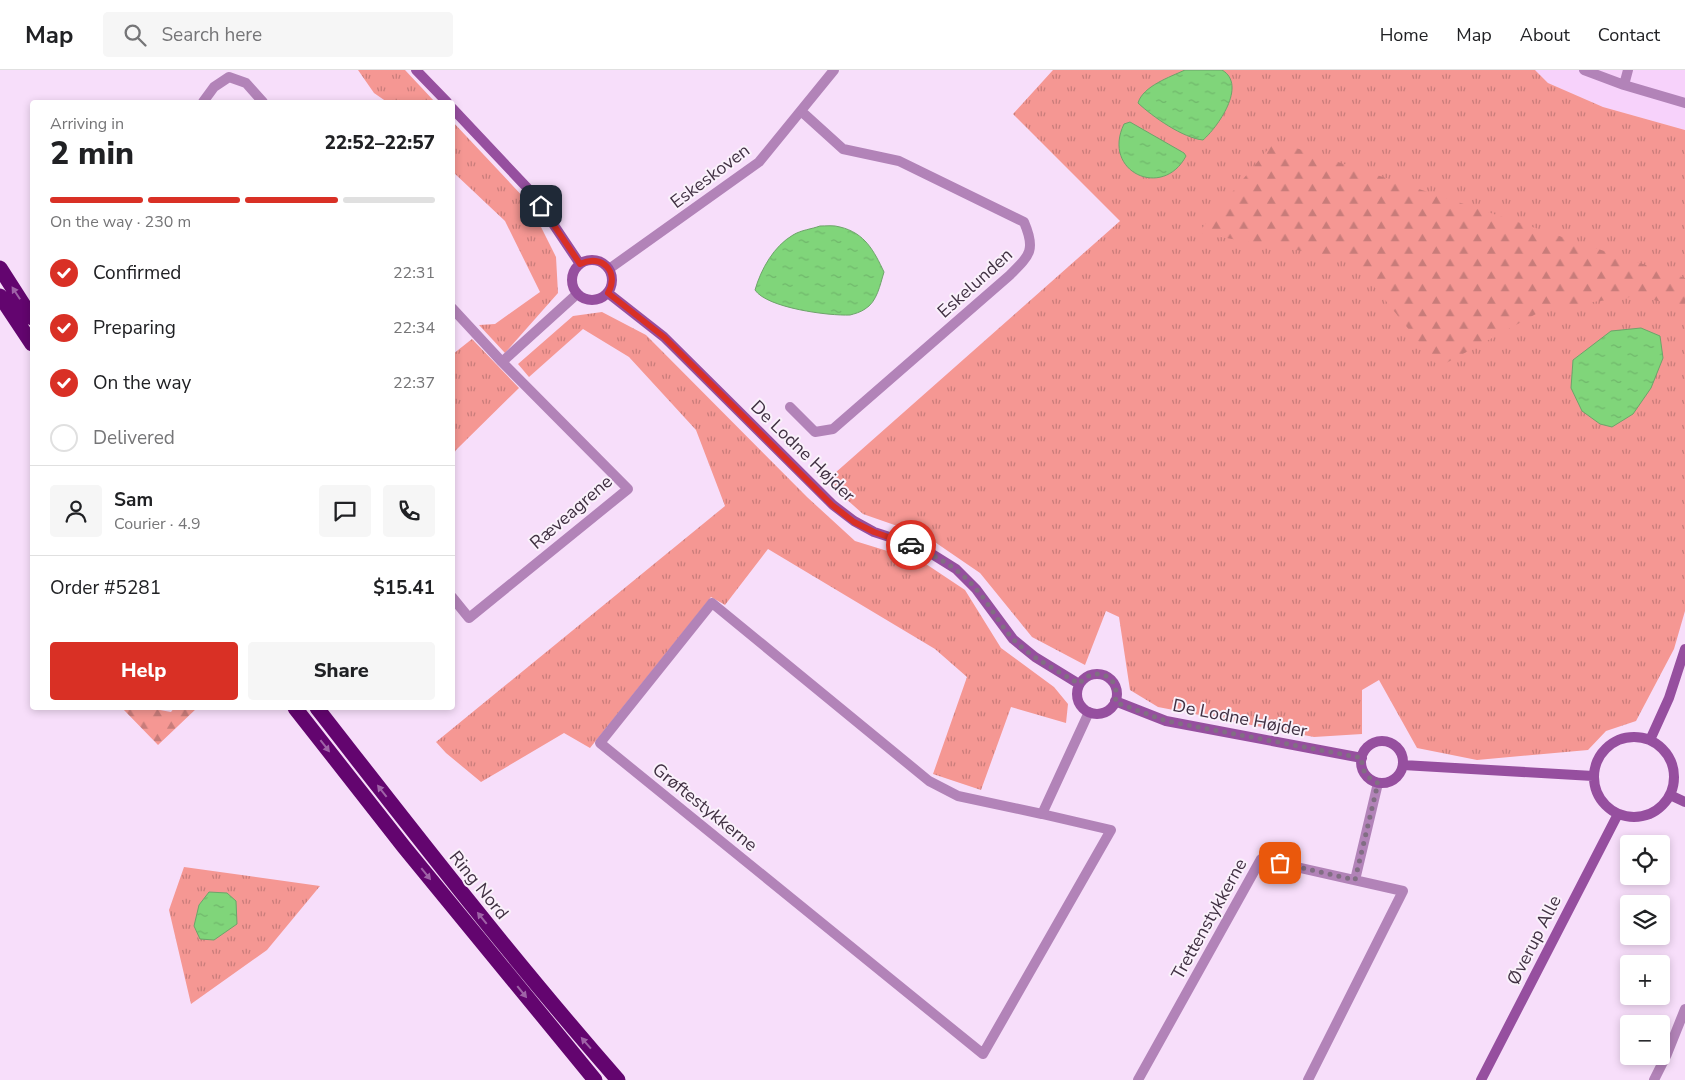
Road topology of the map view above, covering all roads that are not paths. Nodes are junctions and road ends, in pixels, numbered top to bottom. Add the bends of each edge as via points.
1 (416, 70) edge
2 (834, 70) edge
3 (1584, 70) edge
4 (1628, 70) edge
5 (1624, 85) junction
6 (204, 100) edge
7 (262, 100) edge
8 (445, 100) edge
9 (1685, 103) edge
10 (455, 111) edge
11 (801, 111) junction
12 (580, 264) junction
13 (0, 268) edge
14 (609, 269) junction
15 (608, 293) junction
16 (577, 294) junction
17 (0, 296) edge
18 (455, 311) edge
19 (30, 315) edge
20 (30, 341) edge
21 (502, 362) junction
22 (790, 408) dead end
23 (455, 601) edge
24 (1685, 649) edge
25 (1079, 684) junction
26 (1115, 702) junction
27 (297, 710) edge
28 (319, 710) edge
29 (1089, 712) junction
30 (1650, 740) junction
31 (1362, 758) junction
32 (1403, 765) junction
33 (1593, 776) junction
34 (1378, 783) junction
35 (1670, 795) junction
36 (1685, 802) edge
37 (1042, 814) junction
38 (1618, 814) junction
39 (1355, 880) junction
40 (1685, 1009) edge
41 (595, 1080) edge
42 (618, 1080) edge
43 (1138, 1080) edge
44 (1308, 1080) edge
45 (1480, 1080) edge
46 (1654, 1080) edge

1 - 8 street
2 - 11 street, Eskeskoven
3 - 5 street
4 - 5 street
5 - 9 street
6 - 7 street via 214,87 229,77 246,83
10 - 12 street via 533,194
11 - 14 street, Eskeskoven via 759,162
11 - 22 street, Eskelunden via 843,150 899,161 1024,222 1031,238 1028,257 1010,275 833,429 815,432
12 - 14 street via 599,261
12 - 16 street via 571,282
19 -> 13 highway
14 - 15 street via 612,282
15 - 16 street via 596,301
15 - 25 street, De Lodne Højder via 664,337 832,505 854,522 932,554 956,569 976,589 1013,639
16 - 21 street
17 - 20 highway
18 - 21 street, Ræveagrene
21 - 23 street, Ræveagrene via 628,489 469,618
24 - 30 street via 1669,698
25 - 26 street via 1088,676 1106,676 1116,690
25 - 29 street via 1079,703
26 - 29 street via 1101,713
26 - 31 street, De Lodne Højder via 1166,721
27 -> 41 highway
42 -> 28 highway, Ring Nord via 504,945
29 - 37 street
30 - 33 street via 1624,738 1612,743 1596,763
30 - 35 street via 1666,754 1671,764 1674,774
31 - 32 street via 1375,743 1389,742 1400,751
31 - 34 street via 1363,771
32 - 33 street
32 - 34 street via 1397,777
33 - 38 street via 1599,799
34 - 39 street
35 - 36 street
35 - 38 street via 1658,809 1642,817 1629,818
37 - 37 street, Grøftestykkerne via 1111,830 983,1054 600,743 712,604 929,781 958,796
38 - 45 street, Øverup Alle
39 - 43 street, Trettenstykkerne via 1261,859
39 - 44 street, Trettenstykkerne via 1403,891
40 - 46 street

